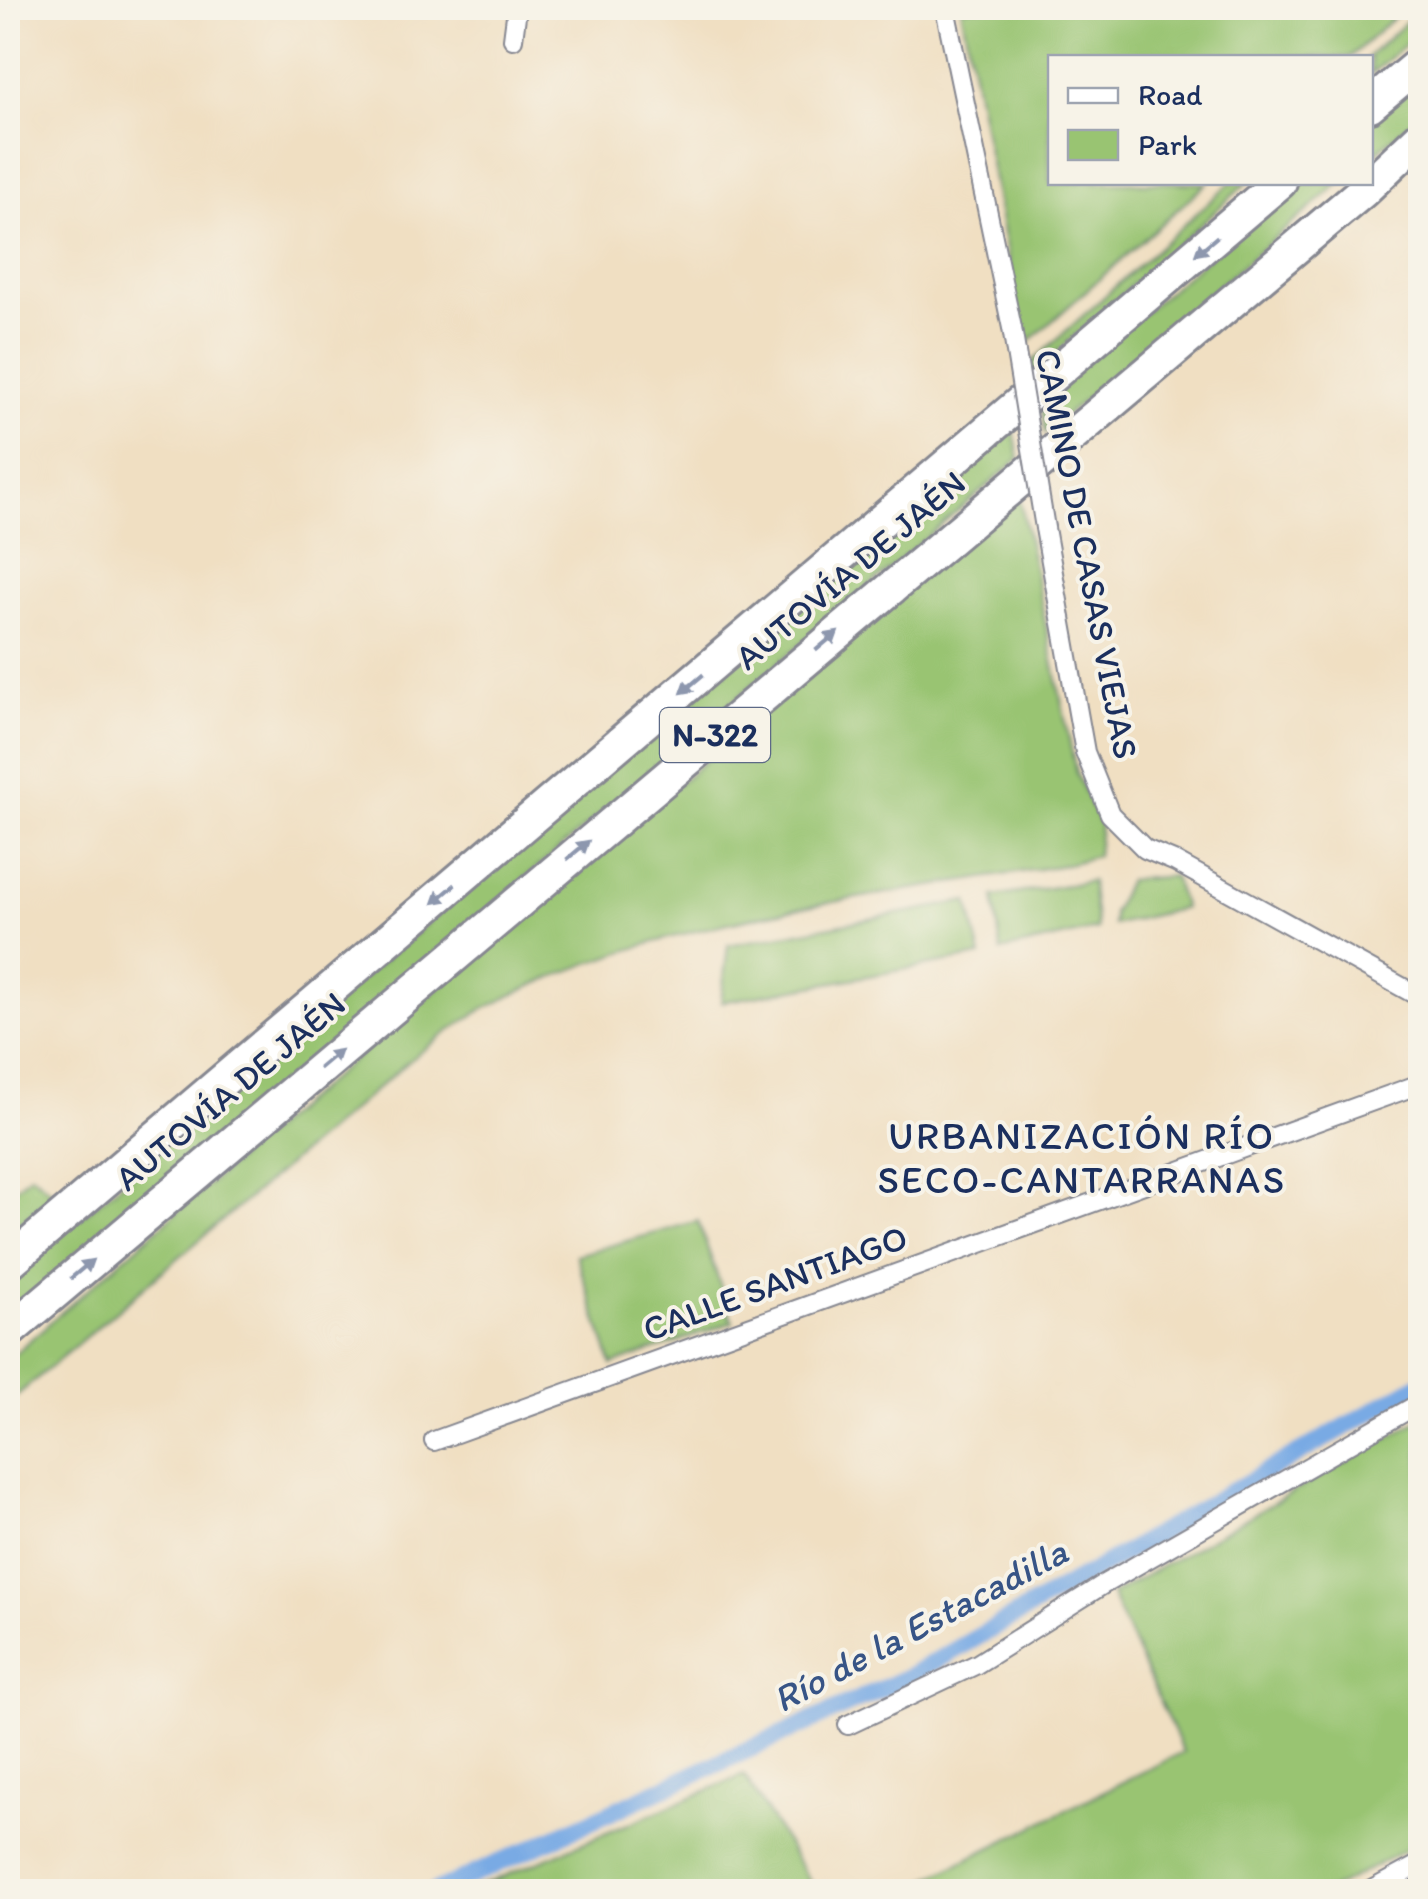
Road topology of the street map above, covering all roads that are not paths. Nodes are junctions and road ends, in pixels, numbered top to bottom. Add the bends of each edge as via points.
1 (517, 8) edge
2 (944, 8) edge
3 (512, 40) dead end
4 (1420, 62) edge
5 (1373, 102) edge
6 (1420, 138) edge
7 (1420, 146) edge
8 (1373, 182) edge
9 (1373, 183) edge
10 (1276, 185) edge
11 (1369, 185) edge
12 (1371, 185) edge
13 (1363, 191) junction
14 (1420, 997) edge
15 (1420, 1084) edge
16 (8, 1264) edge
17 (8, 1332) edge
18 (1420, 1403) edge
19 (434, 1441) dead end
20 (848, 1725) dead end
21 (1420, 1864) edge
22 (1368, 1892) edge

1 - 3 street
2 - 14 street, CAMINO DE CASAS VIEJAS, bridge via 1012,328 1085,752 1110,814 1144,848
4 - 5 highway
6 - 8 highway, AUTOVÍA DE JAÉN / N-322
7 - 9 highway
10 -> 16 highway, AUTOVÍA DE JAÉN / N-322
11 - 13 highway, AUTOVÍA DE JAÉN / N-322
12 - 13 highway
17 -> 13 highway, AUTOVÍA DE JAÉN / N-322
15 - 19 street, CALLE SANTIAGO
18 - 20 street via 977,1664
21 - 22 street

